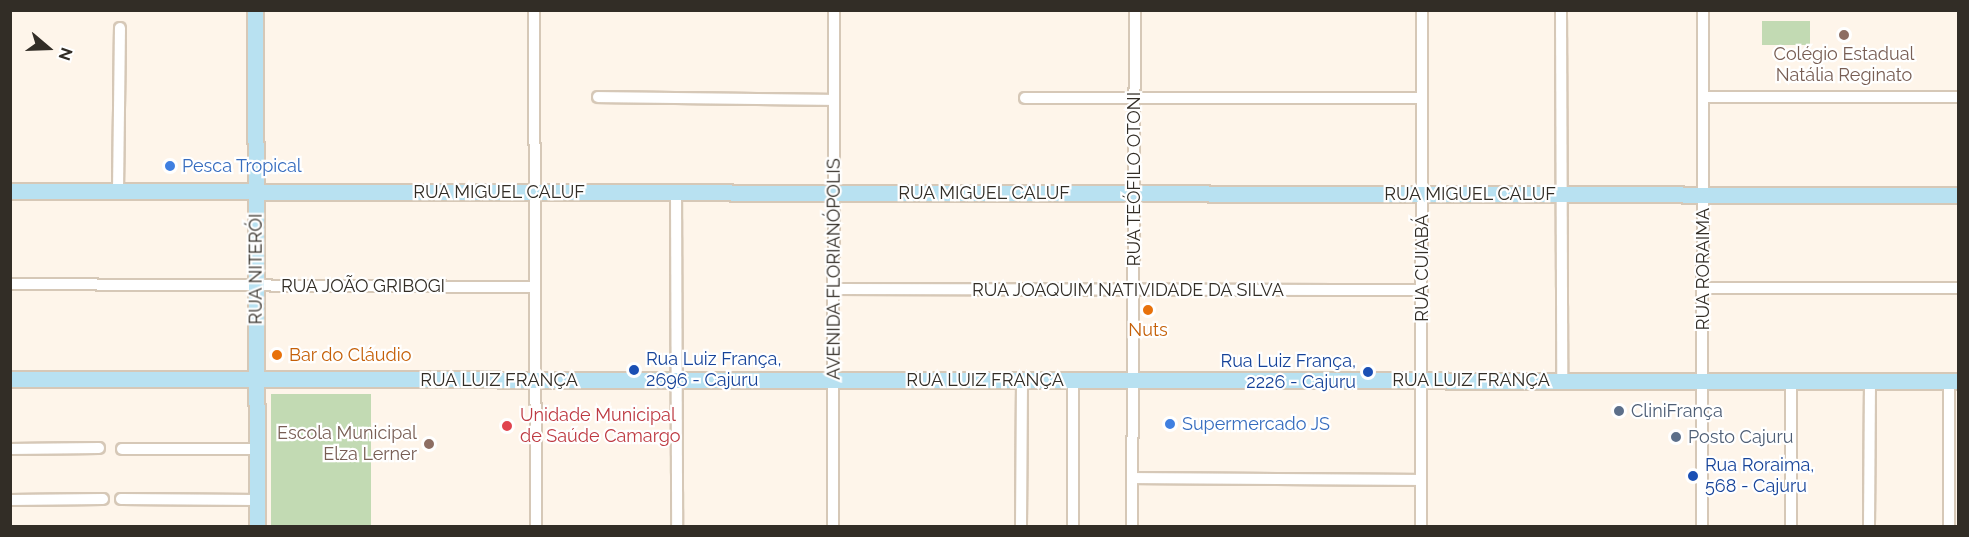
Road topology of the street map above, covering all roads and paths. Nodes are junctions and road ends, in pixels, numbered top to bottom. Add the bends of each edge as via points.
1 (255, 10) edge
2 (534, 10) edge
3 (834, 10) edge
4 (1135, 10) edge
5 (1422, 10) edge
6 (1561, 10) edge
7 (1703, 10) edge
8 (120, 28) dead end
9 (1703, 97) junction
10 (1959, 97) edge
11 (598, 98) dead end
12 (1025, 98) dead end
13 (1135, 98) junction
14 (1422, 98) junction
15 (834, 100) junction
16 (10, 191) edge
17 (118, 191) junction
18 (255, 191) junction
19 (535, 192) junction
20 (676, 192) junction
21 (834, 192) junction
22 (1134, 193) junction
23 (1422, 194) junction
24 (1562, 194) junction
25 (1703, 194) junction
26 (1959, 195) edge
27 (10, 284) edge
28 (256, 285) junction
29 (535, 287) junction
30 (1703, 288) junction
31 (1959, 288) edge
32 (834, 289) junction
33 (1134, 290) junction
34 (1422, 290) junction
35 (10, 379) edge
36 (256, 380) junction
37 (536, 380) junction
38 (676, 380) junction
39 (834, 380) junction
40 (1023, 380) junction
41 (1073, 380) junction
42 (1133, 380) junction
43 (1422, 380) junction
44 (1562, 380) junction
45 (1702, 380) junction
46 (1791, 381) junction
47 (1870, 381) junction
48 (1954, 381) edge
49 (99, 448) dead end
50 (122, 448) dead end
51 (10, 449) edge
52 (256, 449) junction
53 (1132, 478) junction
54 (1421, 480) junction
55 (103, 499) dead end
56 (121, 499) dead end
57 (10, 500) edge
58 (257, 500) junction
59 (257, 526) edge
60 (536, 526) edge
61 (676, 526) edge
62 (833, 526) edge
63 (1021, 526) edge
64 (1073, 526) edge
65 (1132, 526) edge
66 (1421, 526) edge
67 (1702, 526) edge
68 (1791, 526) edge
69 (1869, 526) edge
70 (1949, 526) edge

1 - 18 main road, RUA NITERÓI
2 - 19 street
3 - 15 street, AVENIDA FLORIANÓPOLIS
4 - 13 street, RUA TEÓFILO OTONI
5 - 14 street, RUA CUIABÁ
6 - 24 street
7 - 9 street, RUA RORAIMA
8 - 17 street
9 - 10 street
9 - 25 street, RUA RORAIMA
11 - 15 street
12 - 13 street
13 - 14 street
13 - 22 street, RUA TEÓFILO OTONI
14 - 23 street, RUA CUIABÁ
15 - 21 street, AVENIDA FLORIANÓPOLIS
16 - 17 main road, RUA MIGUEL CALUF
17 - 18 main road, RUA MIGUEL CALUF
18 - 19 main road, RUA MIGUEL CALUF
18 - 28 main road, RUA NITERÓI
19 - 20 main road, RUA MIGUEL CALUF
19 - 29 street
20 - 21 main road, RUA MIGUEL CALUF
20 - 38 street
21 - 22 main road, RUA MIGUEL CALUF
21 - 32 street, AVENIDA FLORIANÓPOLIS
22 - 23 main road, RUA MIGUEL CALUF
22 - 33 street, RUA TEÓFILO OTONI
23 - 24 main road, RUA MIGUEL CALUF
23 - 34 street, RUA CUIABÁ
24 - 25 main road, RUA MIGUEL CALUF
24 - 44 street
25 - 26 main road, RUA MIGUEL CALUF
25 - 30 street, RUA RORAIMA
27 - 28 street, RUA JOÃO GRIBOGI
28 - 29 street, RUA JOÃO GRIBOGI
28 - 36 main road, RUA NITERÓI
29 - 37 street
30 - 31 street
30 - 45 street, RUA RORAIMA
32 - 33 street, RUA JOAQUIM NATIVIDADE DA SILVA
32 - 39 street, AVENIDA FLORIANÓPOLIS
33 - 34 street, RUA JOAQUIM NATIVIDADE DA SILVA
33 - 42 street, RUA TEÓFILO OTONI
34 - 43 street, RUA CUIABÁ
35 - 36 main road, RUA LUIZ FRANÇA
36 - 37 main road, RUA LUIZ FRANÇA
36 - 52 main road, RUA NITERÓI
37 - 38 main road, RUA LUIZ FRANÇA
37 - 60 street
38 - 39 main road, RUA LUIZ FRANÇA
38 - 61 street
39 - 40 main road, RUA LUIZ FRANÇA
39 - 62 street, AVENIDA FLORIANÓPOLIS
40 - 41 main road, RUA LUIZ FRANÇA
40 - 63 street
41 - 42 main road, RUA LUIZ FRANÇA
41 - 64 street
42 - 43 main road, RUA LUIZ FRANÇA
42 - 53 street, RUA TEÓFILO OTONI
43 - 44 main road, RUA LUIZ FRANÇA
43 - 54 street, RUA CUIABÁ
44 - 45 main road, RUA LUIZ FRANÇA
45 - 46 main road, RUA LUIZ FRANÇA
45 - 67 street, RUA RORAIMA
46 - 47 main road, RUA LUIZ FRANÇA
46 - 68 street
47 - 48 main road, RUA LUIZ FRANÇA
47 - 69 street
48 - 70 street
49 - 51 street
50 - 52 street
52 - 58 main road, RUA NITERÓI
53 - 54 street
53 - 65 street, RUA TEÓFILO OTONI
54 - 66 street, RUA CUIABÁ
55 - 57 street
56 - 58 street
58 - 59 main road, RUA NITERÓI

